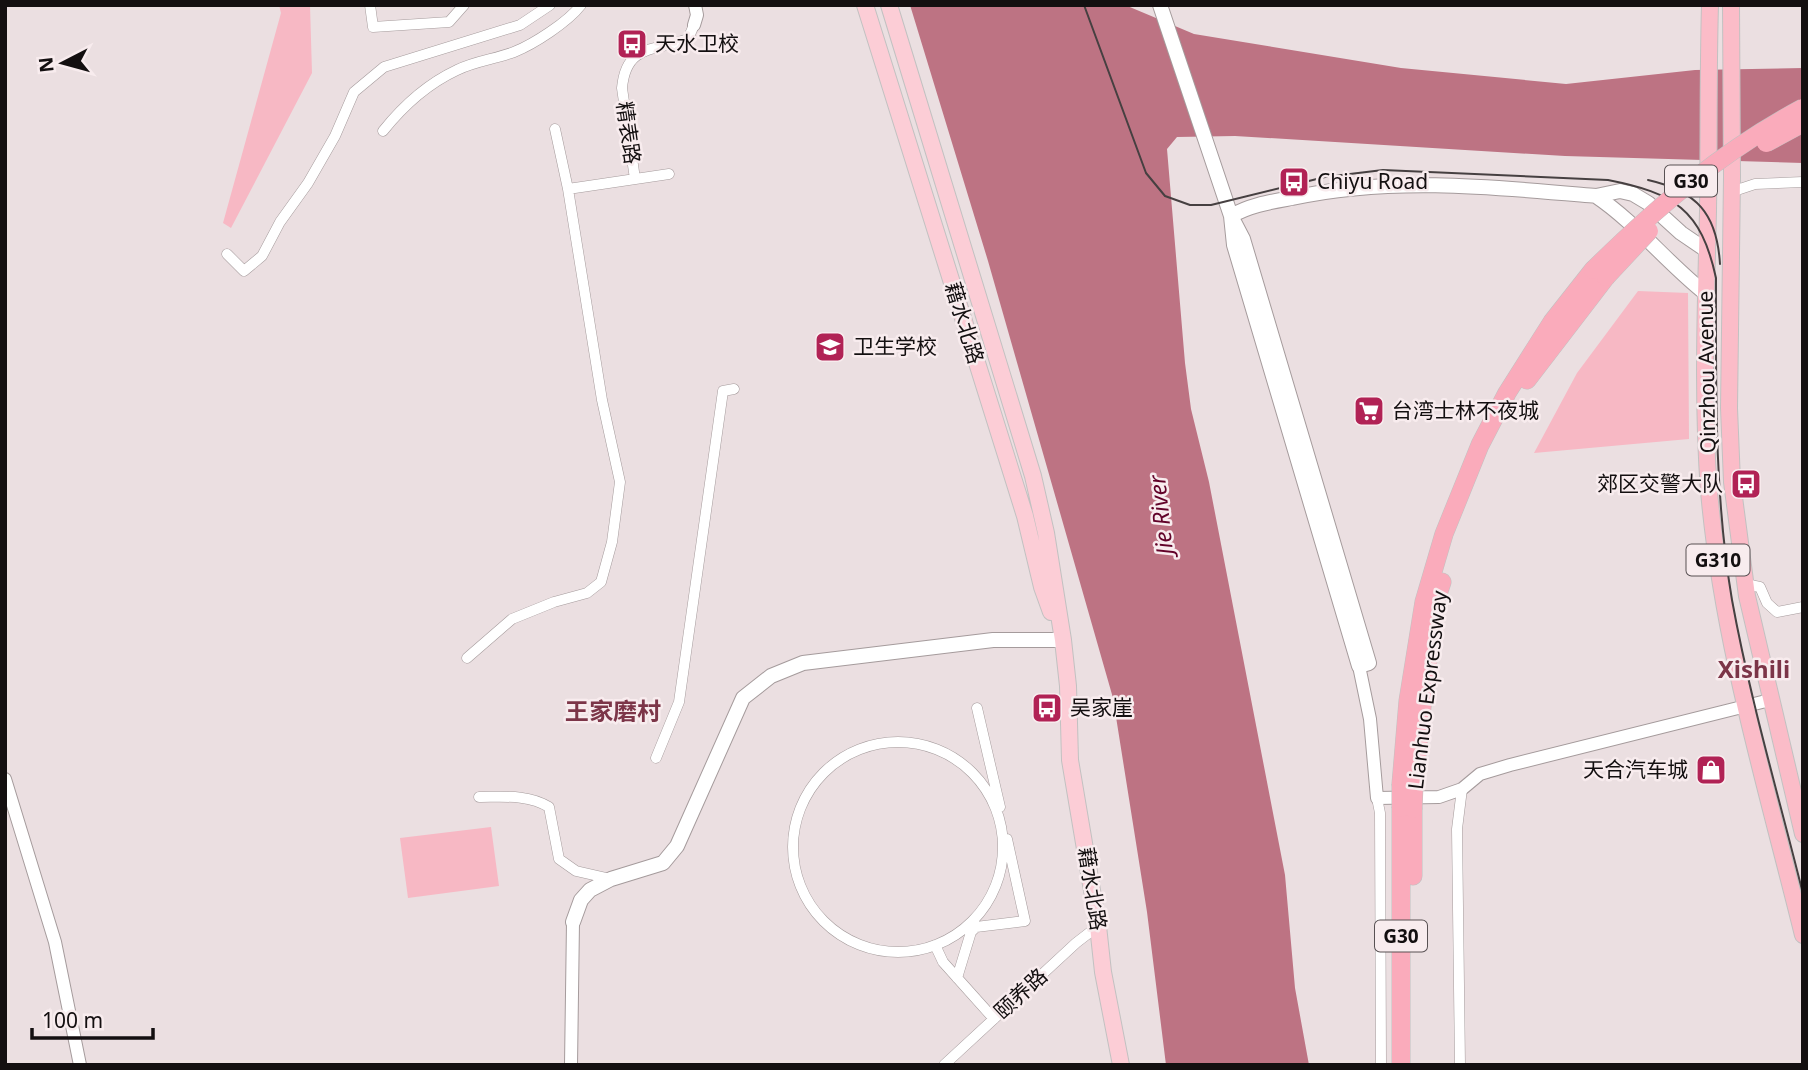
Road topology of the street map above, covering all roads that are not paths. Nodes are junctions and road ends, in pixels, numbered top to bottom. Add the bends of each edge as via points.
1 (370, 5) edge
2 (464, 5) edge
3 (550, 5) edge
4 (581, 5) edge
5 (695, 5) edge
6 (865, 5) edge
7 (889, 5) edge
8 (1160, 5) edge
9 (1710, 5) edge
10 (1731, 5) edge
11 (694, 25) joint
12 (1803, 108) edge
13 (1803, 123) edge
14 (555, 130) dead end
15 (383, 131) dead end
16 (669, 174) dead end
17 (635, 179) junction
18 (1803, 182) edge
19 (1731, 185) junction
20 (568, 189) junction
21 (1596, 196) junction
22 (1231, 216) junction
23 (1706, 250) junction
24 (227, 254) dead end
25 (1600, 274) junction
26 (1705, 293) junction
27 (734, 389) dead end
28 (1745, 584) junction
29 (1803, 607) edge
30 (1063, 640) junction
31 (467, 658) dead end
32 (1359, 666) joint
33 (1770, 700) junction
34 (1746, 706) junction
35 (977, 708) dead end
36 (656, 758) dead end
37 (5, 779) edge
38 (1462, 789) junction
39 (479, 797) dead end
40 (1377, 798) junction
41 (1407, 808) junction
42 (1803, 834) edge
43 (611, 879) junction
44 (573, 922) joint
45 (1098, 926) junction
46 (1803, 935) edge
47 (935, 945) junction
48 (1102, 972) junction
49 (957, 978) junction
50 (994, 1019) junction
51 (1118, 1059) edge
52 (80, 1065) edge
53 (571, 1065) edge
54 (944, 1065) edge
55 (1128, 1065) edge
56 (1381, 1065) edge
57 (1401, 1065) edge
58 (1413, 1065) edge
59 (1461, 1065) edge

1 - 2 street via 373,27 449,22
3 - 24 street via 520,25 384,67 354,92 335,136 262,256 244,271
4 - 15 street via 515,51 460,68 432,83
5 - 11 street, 精表路
6 - 30 main road, 藉水北路 via 1025,516 1042,587
7 - 30 main road, 藉水北路 via 1033,476
8 - 22 main road
9 - 23 highway, Qinzhou Avenue / G310
10 - 19 highway, G310
11 - 17 street, 精表路 via 688,39 642,50 623,76
12 - 25 highway, Lianhuo Expressway / G30, bridge via 1685,185 1650,214
13 - 25 highway, Lianhuo Expressway / G30, bridge via 1732,163
14 - 20 street
16 - 17 street
17 - 20 street
18 - 19 street
19 - 28 highway, Qinzhou Avenue / G310 via 1729,408 1732,482
20 - 31 street via 620,482 612,542 601,582 587,593 512,619
21 - 22 main road via 1408,184 1333,189 1247,207
21 - 23 main road via 1620,191 1633,194
21 - 26 main road via 1621,213
22 - 32 main road via 1247,252 1369,663
23 - 26 highway, Qinzhou Avenue / G310
25 - 41 highway, Lianhuo Expressway / G30, bridge via 1516,394 1464,502 1430,601
26 - 34 highway, Qinzhou Avenue / G310 via 1709,491 1724,600
27 - 36 street via 723,391 679,702
28 - 29 street via 1760,587 1777,612
28 - 33 highway, Qinzhou Avenue / G310
30 - 43 main road via 993,640 803,663 771,676 743,698 677,846 663,863
30 - 45 main road, 藉水北路 via 1070,760
32 - 40 street via 1370,719
33 - 34 street
33 - 42 highway, Qinzhou Avenue / G310
34 - 38 street via 1510,765 1480,774
34 - 46 highway, Qinzhou Avenue / G310
35 - 49 street via 1025,921 976,927
37 - 52 street via 55,943
38 - 40 street via 1439,797
38 - 59 street via 1457,829
39 - 43 street via 538,800 549,807 559,859 576,871
40 - 56 street
41 - 57 highway, Lianhuo Expressway / G30
41 - 58 highway, Lianhuo Expressway / G30
43 - 44 main road via 581,900
44 - 53 street
45 - 48 main road, 藉水北路
45 - 50 street, 颐养路
47 - 47 street via 969,925 995,888 1003,855 996,810 972,772 944,752 912,743 867,747 836,762 807,796 794,839 800,884 817,914 852,942 896,952
47 - 49 street
48 - 51 main road, 藉水北路
48 - 55 main road, 藉水北路
49 - 50 street
50 - 54 street, 颐养路

